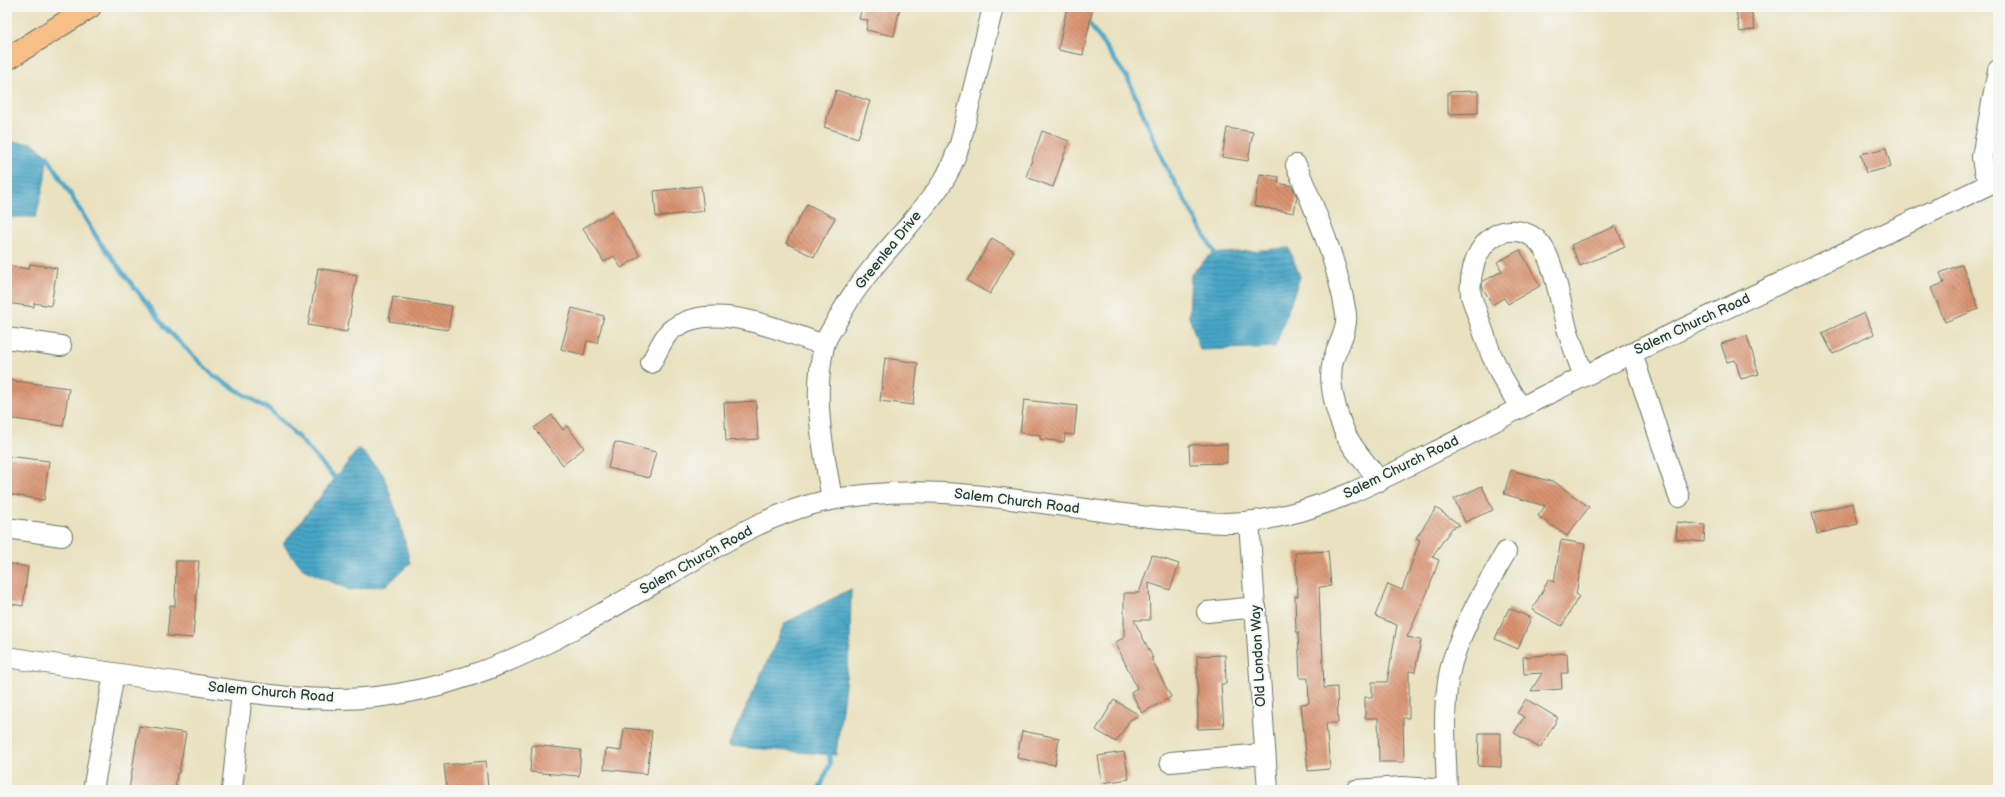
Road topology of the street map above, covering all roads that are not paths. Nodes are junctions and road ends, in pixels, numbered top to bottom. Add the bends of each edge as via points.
1 (90, 7) edge
2 (993, 7) edge
3 (7, 59) edge
4 (1998, 70) edge
5 (1296, 165) dead end
6 (1994, 182) edge
7 (7, 338) edge
8 (824, 345) junction
9 (60, 346) dead end
10 (1632, 353) junction
11 (651, 362) dead end
12 (1584, 376) junction
13 (1520, 407) junction
14 (1380, 481) junction
15 (1678, 497) dead end
16 (832, 499) junction
17 (1249, 522) junction
18 (7, 528) edge
19 (62, 536) dead end
20 (1506, 552) dead end
21 (1256, 607) junction
22 (1207, 612) dead end
23 (7, 657) edge
24 (114, 674) junction
25 (242, 692) junction
26 (1264, 754) junction
27 (1170, 762) dead end
28 (93, 790) edge
29 (232, 790) edge
30 (1268, 790) edge
31 (1356, 790) edge
32 (1448, 790) edge

1 - 3 main road
2 - 8 street, Greenlea Drive via 960,144 952,165 924,207 865,276 847,302
4 - 6 street via 1982,157 1984,171
5 - 14 street via 1333,264 1346,316 1343,336 1332,362 1332,386 1339,417 1348,438
6 - 10 street, Salem Church Road
7 - 9 street
8 - 11 street via 749,320 713,316 684,321 669,332
8 - 16 street, Greenlea Drive via 818,400 821,437
10 - 12 street, Salem Church Road
10 - 15 street
12 - 13 street, Salem Church Road
12 - 13 street via 1542,245 1519,231 1507,230 1495,234 1483,245 1474,264 1471,296 1491,354
13 - 14 street, Salem Church Road
14 - 17 street, Salem Church Road via 1287,515
16 - 17 street, Salem Church Road via 856,494 925,492 1191,521
16 - 25 street, Salem Church Road via 769,520 709,551 559,637 494,668 433,687 372,697 307,698
17 - 21 street, Old London Way
18 - 19 street
20 - 32 street via 1469,620 1452,662 1446,705
21 - 22 street
21 - 26 street, Old London Way
23 - 24 street, Salem Church Road
24 - 25 street, Salem Church Road
24 - 28 street
25 - 29 street
26 - 27 street
26 - 30 street, Old London Way
31 - 32 street via 1402,787

